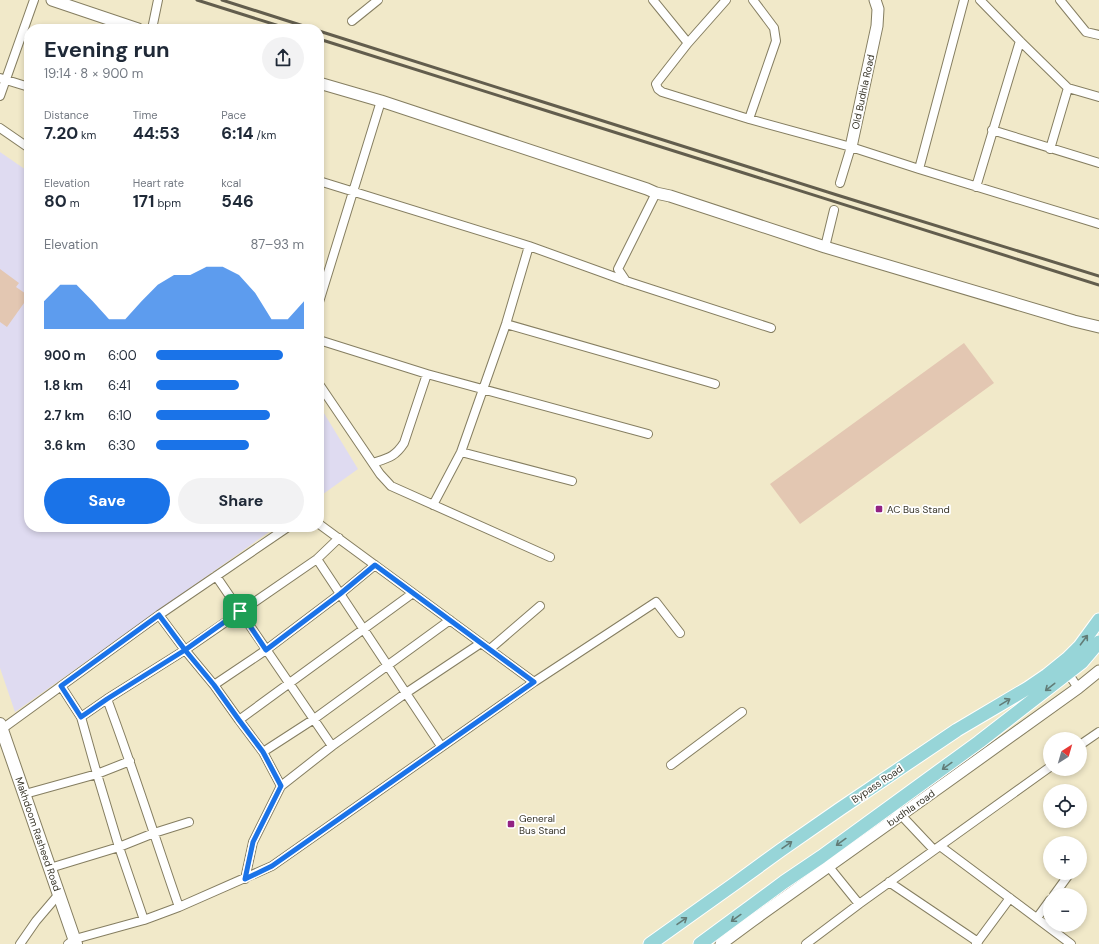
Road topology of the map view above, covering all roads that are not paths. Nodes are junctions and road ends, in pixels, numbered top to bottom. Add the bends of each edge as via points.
1 (34, 0) edge
2 (52, 0) edge
3 (158, 0) edge
4 (378, 0) edge
5 (653, 0) edge
6 (726, 0) edge
7 (753, 0) edge
8 (875, 0) edge
9 (964, 0) edge
10 (980, 0) edge
11 (1060, 0) edge
12 (352, 21) dead end
13 (25, 24) edge
14 (123, 24) edge
15 (153, 24) edge
16 (24, 25) edge
17 (1099, 35) edge
18 (1020, 41) junction
19 (688, 42) junction
20 (3, 79) edge
21 (324, 84) edge
22 (24, 85) edge
23 (1068, 88) junction
24 (0, 96) edge
25 (1099, 97) edge
26 (381, 101) junction
27 (749, 119) junction
28 (0, 128) edge
29 (992, 130) junction
30 (24, 145) edge
31 (851, 147) junction
32 (1050, 149) junction
33 (1099, 163) edge
34 (919, 169) junction
35 (324, 182) edge
36 (840, 183) dead end
37 (976, 187) junction
38 (353, 191) junction
39 (656, 193) junction
40 (834, 210) dead end
41 (1099, 224) edge
42 (529, 246) junction
43 (825, 247) junction
44 (626, 282) junction
45 (324, 286) edge
46 (506, 324) junction
47 (1099, 327) edge
48 (771, 328) dead end
49 (324, 342) edge
50 (428, 374) junction
51 (715, 384) dead end
52 (483, 389) junction
53 (324, 391) edge
54 (648, 434) dead end
55 (461, 452) junction
56 (373, 463) junction
57 (572, 481) dead end
58 (432, 505) junction
59 (324, 528) edge
60 (281, 532) edge
61 (339, 538) junction
62 (550, 557) dead end
63 (317, 559) junction
64 (375, 565) junction
65 (216, 576) junction
66 (413, 593) junction
67 (340, 594) junction
68 (540, 606) dead end
69 (240, 611) junction
70 (159, 615) junction
71 (450, 620) junction
72 (1099, 620) edge
73 (364, 629) junction
74 (680, 633) dead end
75 (1099, 642) edge
76 (481, 643) junction
77 (490, 649) junction
78 (185, 650) junction
79 (266, 650) junction
80 (388, 665) junction
81 (1099, 671) edge
82 (1068, 673) junction
83 (534, 682) junction
84 (290, 684) junction
85 (214, 685) junction
86 (61, 686) junction
87 (1078, 688) junction
88 (406, 693) junction
89 (107, 699) junction
90 (742, 712) dead end
91 (81, 717) junction
92 (239, 720) junction
93 (314, 720) junction
94 (1, 726) edge
95 (1099, 732) edge
96 (1087, 740) edge
97 (332, 746) junction
98 (441, 746) junction
99 (263, 752) junction
100 (130, 761) junction
101 (671, 765) dead end
102 (1043, 772) edge
103 (97, 774) junction
104 (281, 786) junction
105 (24, 794) junction
106 (891, 806) junction
107 (901, 815) junction
108 (189, 822) dead end
109 (154, 833) junction
110 (119, 847) junction
111 (937, 848) junction
112 (825, 862) junction
113 (50, 868) junction
114 (245, 879) junction
115 (889, 882) junction
116 (60, 894) junction
117 (1010, 898) junction
118 (859, 904) junction
119 (180, 907) junction
120 (1043, 910) edge
121 (1037, 918) junction
122 (144, 920) junction
123 (74, 943) edge
124 (811, 943) edge
125 (977, 943) edge
126 (20, 944) edge
127 (650, 944) edge
128 (700, 944) edge
129 (721, 944) edge
130 (1072, 944) edge

1 - 13 street
2 - 14 street
3 - 15 street
4 - 12 street
5 - 19 street
6 - 19 street
7 - 27 street via 774,28 776,41
8 - 31 street, Old Budhla Road via 878,9 877,26
9 - 34 street
10 - 18 street
11 - 17 street via 1086,32
16 - 20 street
18 - 23 street
18 - 29 street
19 - 27 street via 656,84 658,89
20 - 22 street
20 - 24 street
21 - 26 street
23 - 25 street
23 - 32 street
26 - 38 street
26 - 39 street
27 - 31 street
28 - 30 street
29 - 32 street
29 - 37 street
31 - 34 street
31 - 36 street, Old Budhla Road
32 - 33 street
34 - 37 street
35 - 38 street
37 - 41 street
38 - 42 street
38 - 45 street
39 - 43 street
39 - 44 street via 618,269
40 - 43 street
42 - 44 street
42 - 46 street
43 - 47 street
44 - 48 street
46 - 51 street
46 - 52 street
49 - 50 street
50 - 52 street
50 - 56 street via 404,443 395,455
52 - 54 street
52 - 55 street
53 - 56 street
55 - 57 street
55 - 58 street
56 - 58 street via 391,486
58 - 62 street
59 - 61 street
60 - 65 street
61 - 63 street
61 - 64 street
63 - 67 street
63 - 69 street
64 - 66 street
64 - 67 street
65 - 69 street
65 - 70 street
66 - 71 street
66 - 73 street
67 - 73 street
67 - 79 street
68 - 77 street
69 - 78 street
69 - 79 street
70 - 78 street
70 - 86 street
71 - 76 street
71 - 80 street
127 -> 72 main road, Bypass Road via 840,809 957,730 1047,675 1080,646
73 - 80 street
73 - 84 street
74 - 83 street via 656,602
75 - 82 main road via 1082,662
76 - 77 street
76 - 88 street
77 - 83 street
78 - 85 street
78 - 89 street
79 - 84 street
79 - 85 street
80 - 88 street
80 - 93 street
81 - 87 street, budhla road
82 - 87 street
82 -> 106 main road
83 - 98 street
84 - 92 street
84 - 93 street
85 - 92 street
86 - 91 street
86 - 94 street
87 - 107 street, budhla road
88 - 97 street
88 - 98 street
89 - 91 street
89 - 100 street
90 - 101 street
91 - 103 street
92 - 99 street
93 - 97 street
93 - 99 street
94 - 105 main road, Makhdoom Rasheed Road
95 - 96 street
97 - 104 street
98 - 114 street via 272,866
99 - 104 street
100 - 103 street
100 - 109 street
102 - 111 street
103 - 105 street
103 - 110 street
104 - 114 street via 253,842
105 - 113 main road, Makhdoom Rasheed Road
106 - 107 street
106 -> 112 main road
107 - 111 street
107 - 112 street, budhla road
108 - 109 street
109 - 110 street
109 - 119 street
110 - 113 street
110 - 122 street
111 - 115 street
111 - 117 street
112 - 118 street
112 -> 128 main road via 784,882
112 - 129 street, budhla road
113 - 116 main road, Makhdoom Rasheed Road
114 - 119 street
115 - 118 street
115 - 125 street
116 - 123 main road, Makhdoom Rasheed Road
116 - 126 street
117 - 121 street
117 - 125 street
118 - 124 street
119 - 122 street
120 - 121 street
121 - 130 street
122 - 123 street

